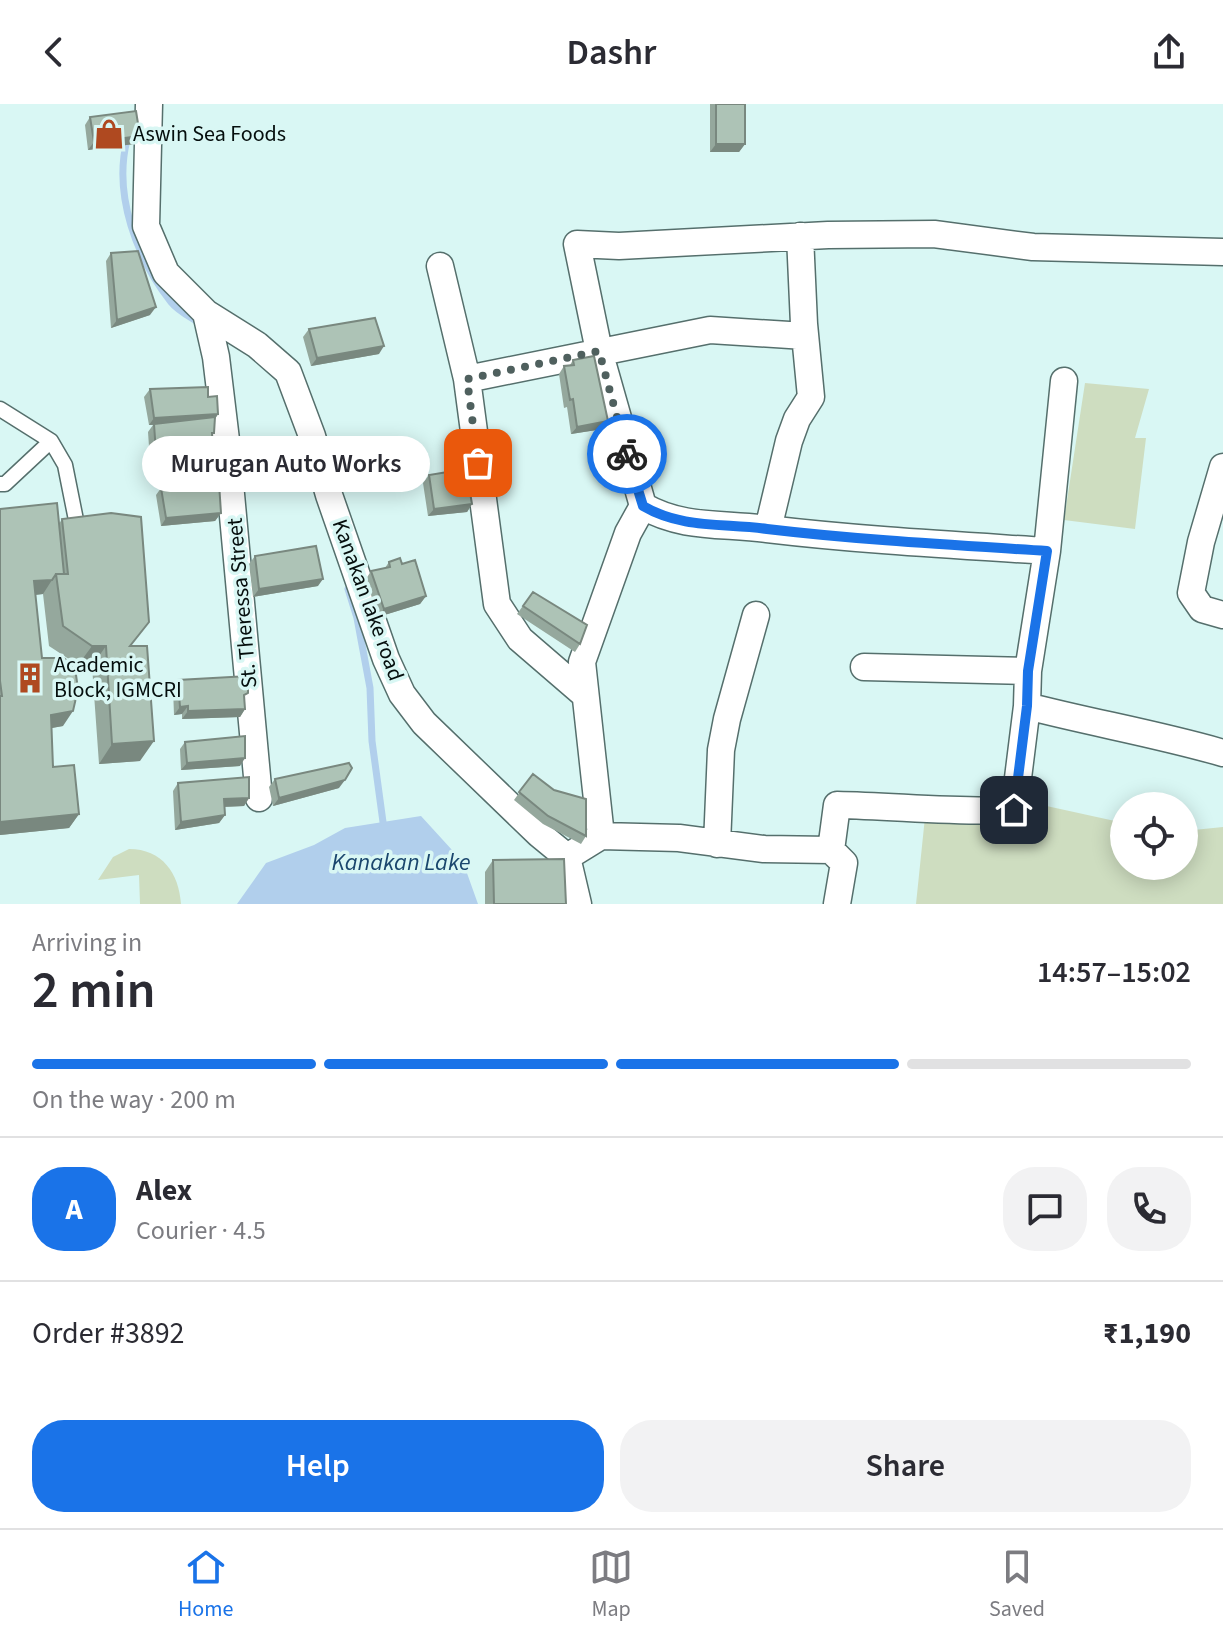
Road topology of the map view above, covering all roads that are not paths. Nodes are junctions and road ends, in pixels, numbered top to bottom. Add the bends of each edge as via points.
1 (149, 104) edge
2 (800, 236) junction
3 (1223, 252) edge
4 (440, 266) dead end
5 (206, 313) junction
6 (805, 336) junction
7 (599, 351) junction
8 (467, 379) junction
9 (1064, 381) dead end
10 (0, 409) edge
11 (51, 441) junction
12 (1223, 467) edge
13 (0, 484) edge
14 (643, 506) junction
15 (76, 520) edge
16 (768, 529) junction
17 (1047, 551) junction
18 (756, 615) dead end
19 (1223, 615) edge
20 (864, 667) dead end
21 (1028, 671) junction
22 (585, 695) junction
23 (1027, 706) junction
24 (1223, 753) edge
25 (259, 798) dead end
26 (601, 836) junction
27 (717, 844) junction
28 (831, 850) junction
29 (567, 857) junction
30 (578, 904) edge
31 (837, 904) edge

1 - 5 street, Kanakan lake road via 146,226 166,273
2 - 3 street via 934,234 1033,247
2 - 6 street
2 - 7 street via 577,244
4 - 8 street
5 - 25 street, St. Theressa Street via 226,440
5 - 29 street, Kanakan lake road via 288,372 402,694 424,723
6 - 7 street via 710,330
6 - 16 street via 811,397 789,441
7 - 8 street
7 - 14 street
8 - 22 street via 497,604 520,639
9 - 17 street
10 - 11 lane
11 - 13 lane
11 - 15 lane via 65,465
12 - 19 street via 1191,593 1202,609
14 - 16 street via 686,523
14 - 22 street via 628,533 582,662
16 - 17 street
17 - 21 street
18 - 27 street via 721,750
20 - 21 street
21 - 23 street
22 - 26 street
23 - 24 street
23 - 28 street via 1014,810 966,813 837,805
26 - 27 street
26 - 29 street
27 - 28 street
28 - 31 street via 844,863
29 - 30 street

